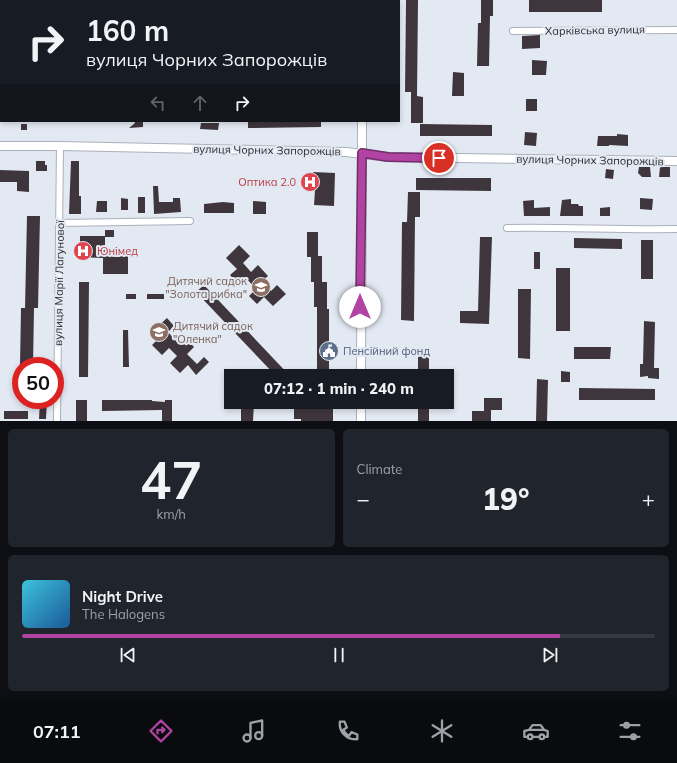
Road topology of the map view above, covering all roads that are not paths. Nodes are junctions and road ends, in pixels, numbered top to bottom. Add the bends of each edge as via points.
1 (677, 30) edge
2 (513, 31) dead end
3 (362, 122) edge
4 (0, 146) edge
5 (60, 146) junction
6 (362, 153) junction
7 (677, 161) edge
8 (190, 221) dead end
9 (60, 223) junction
10 (507, 228) dead end
11 (677, 229) edge
12 (361, 369) edge
13 (361, 409) edge
14 (58, 421) edge
15 (361, 421) edge

1 - 2 street, Харківська вулиця
3 - 6 street
4 - 5 street, вулиця Чорних Запорожців
5 - 6 street, вулиця Чорних Запорожців
5 - 9 street, вулиця Марії Лагунової
6 - 7 street, вулиця Чорних Запорожців via 388,157
6 - 12 street
8 - 9 street
9 - 14 street, вулиця Марії Лагунової
10 - 11 street
13 - 15 street

